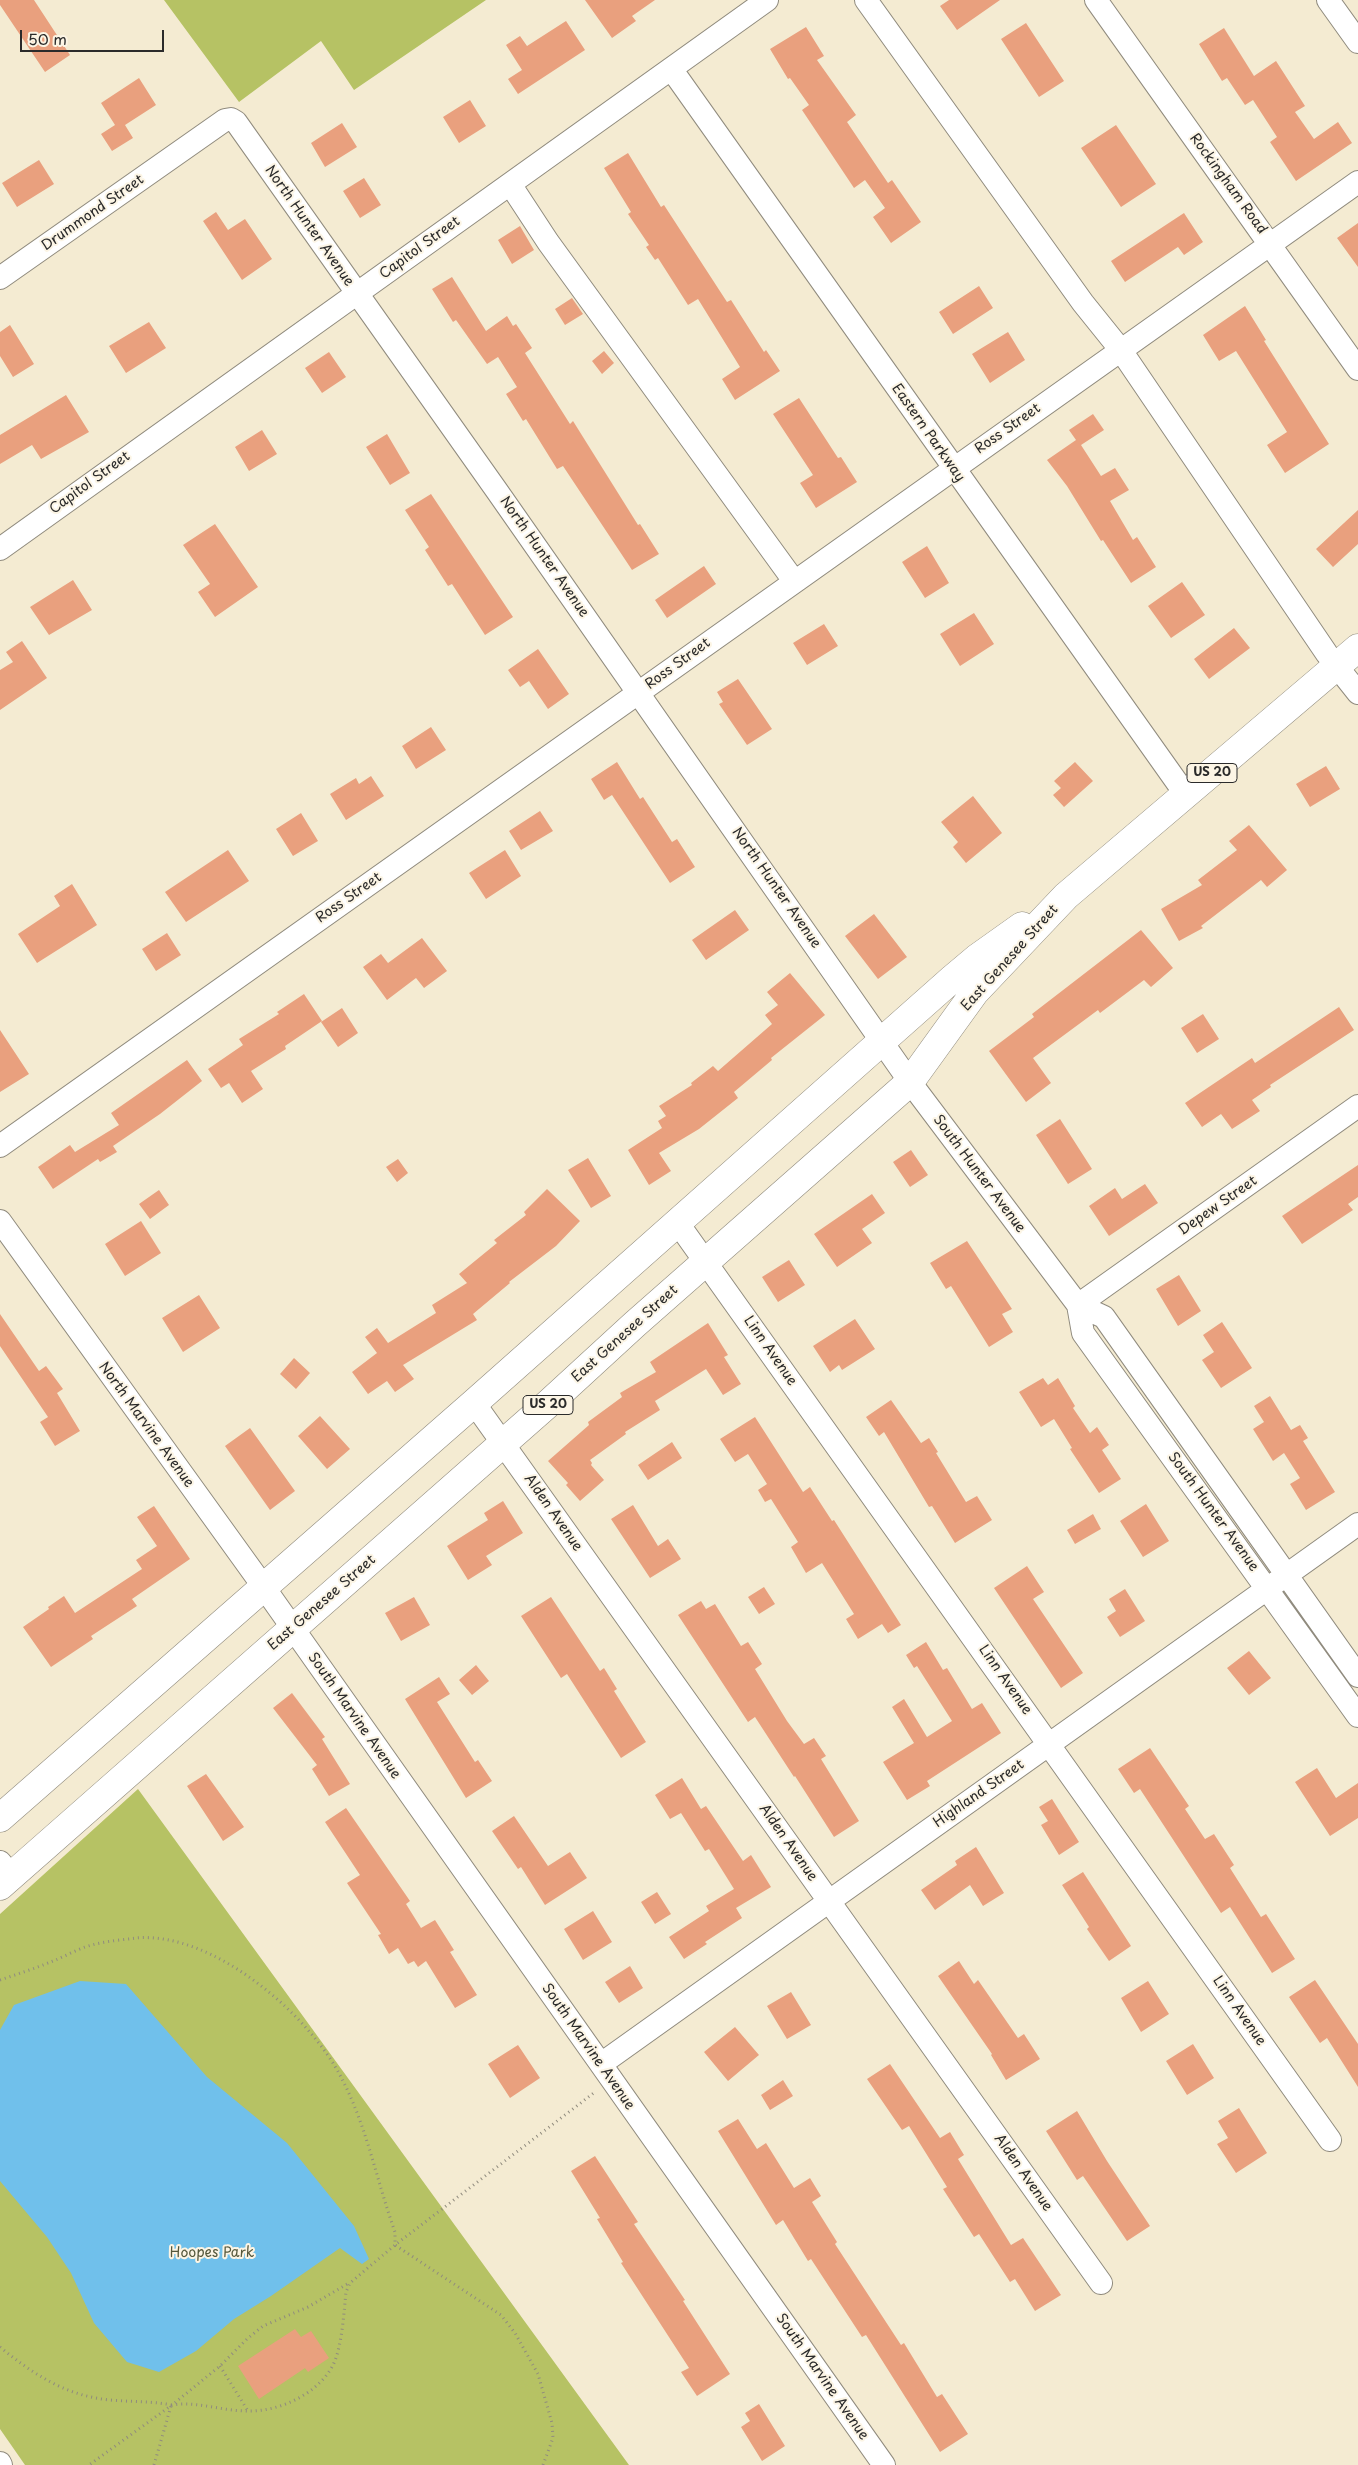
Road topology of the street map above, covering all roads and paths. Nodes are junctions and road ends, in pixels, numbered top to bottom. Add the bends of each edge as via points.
1 (767, 0) edge
2 (866, 0) edge
3 (1096, 0) edge
4 (1328, 0) edge
5 (1358, 42) edge
6 (672, 70) junction
7 (186, 148) joint
8 (1358, 182) edge
9 (510, 184) junction
10 (1271, 244) junction
11 (0, 278) edge
12 (357, 294) junction
13 (1120, 349) junction
14 (1358, 369) edge
15 (953, 468) junction
16 (0, 549) edge
17 (794, 581) junction
18 (1358, 648) edge
19 (1337, 666) junction
20 (638, 692) junction
21 (1358, 693) edge
22 (1186, 795) junction
23 (1066, 896) junction
24 (882, 1043) junction
25 (910, 1082) junction
26 (1358, 1106) edge
27 (0, 1146) edge
28 (0, 1221) edge
29 (677, 1222) junction
30 (706, 1262) junction
31 (1078, 1305) junction
32 (1149, 1381) junction
33 (1129, 1396) junction
34 (474, 1404) junction
35 (503, 1443) junction
36 (1197, 1449) junction
37 (1177, 1463) junction
38 (1358, 1524) edge
39 (1287, 1575) junction
40 (263, 1586) junction
41 (1268, 1588) junction
42 (292, 1629) junction
43 (1354, 1669) edge
44 (1330, 1676) junction
45 (1358, 1716) edge
46 (1050, 1744) junction
47 (0, 1818) edge
48 (4, 1875) edge
49 (829, 1900) junction
50 (0, 1980) edge
51 (606, 2072) junction
52 (1330, 2140) dead end
53 (394, 2245) junction
54 (350, 2283) junction
55 (1101, 2283) dead end
56 (0, 2347) edge
57 (220, 2366) junction
58 (172, 2405) junction
59 (248, 2411) junction
60 (89, 2465) edge
61 (154, 2465) edge
62 (543, 2465) edge
63 (884, 2465) edge

1 - 6 street, Capitol Street
2 - 13 street via 1083,303
3 - 10 street, Rockingham Road
4 - 5 street
6 - 9 street, Capitol Street
6 - 15 street, Eastern Parkway
7 - 11 street, Drummond Street
7 - 12 street, North Hunter Avenue via 225,120 236,122
8 - 10 street, Ross Street
9 - 12 street, Capitol Street
9 - 17 street via 548,242
10 - 13 street, Ross Street
10 - 14 street, Rockingham Road
12 - 16 street, Capitol Street
12 - 20 street, North Hunter Avenue
13 - 15 street, Ross Street
13 - 19 street
15 - 17 street, Ross Street
15 - 22 street, Eastern Parkway
17 - 20 street, Ross Street
18 - 19 highway, East Genesee Street / US 20
19 - 21 street
19 - 22 highway, East Genesee Street / US 20
20 - 24 street, North Hunter Avenue
20 - 27 street, Ross Street
22 - 23 highway, East Genesee Street / US 20
23 - 24 highway, East Genesee Street / US 20 via 977,958
23 - 25 highway, East Genesee Street / US 20 via 975,992
24 - 25 street, South Hunter Avenue
24 - 29 highway, East Genesee Street / US 20
25 - 30 highway, East Genesee Street / US 20
25 - 31 street, South Hunter Avenue
26 - 31 street, Depew Street
28 - 40 street, North Marvine Avenue
29 - 30 street, Linn Avenue
29 - 34 highway, East Genesee Street / US 20
30 - 35 highway, East Genesee Street / US 20
30 - 46 street, Linn Avenue
31 - 32 street, South Hunter Avenue via 1104,1317
31 - 33 street, South Hunter Avenue via 1083,1333
32 - 33 street
32 - 36 street, South Hunter Avenue
33 - 37 street, South Hunter Avenue
34 - 35 street, Alden Avenue
34 - 40 highway, East Genesee Street / US 20
35 - 42 highway, East Genesee Street / US 20
35 - 49 street, Alden Avenue
36 - 37 street
36 - 39 street, South Hunter Avenue
37 - 41 street, South Hunter Avenue
38 - 39 street, Highland Street
39 - 41 street, Highland Street
39 - 43 street, South Hunter Avenue
40 - 42 street, North Marvine Avenue
40 - 47 highway, East Genesee Street / US 20
41 - 44 street, South Hunter Avenue
41 - 46 street, Highland Street
42 - 48 highway, East Genesee Street / US 20
42 - 51 street, South Marvine Avenue
43 - 44 street
44 - 45 street, South Hunter Avenue
46 - 49 street, Highland Street
46 - 52 street, Linn Avenue
49 - 51 street, Highland Street
49 - 55 street, Alden Avenue
50 - 53 path via 91,1945 138,1938 180,1943 239,1970 299,2020 342,2078 380,2182 395,2232
51 - 53 path
51 - 63 street, South Marvine Avenue
53 - 54 path
53 - 62 path via 501,2315 515,2333 538,2374 552,2423 554,2438
54 - 57 path via 308,2307 263,2326
54 - 59 path via 334,2362 327,2375 306,2393 285,2404
56 - 58 path via 40,2378 60,2388 108,2400
57 - 58 path
57 - 59 path
58 - 59 path via 186,2403
58 - 60 path
58 - 61 path

